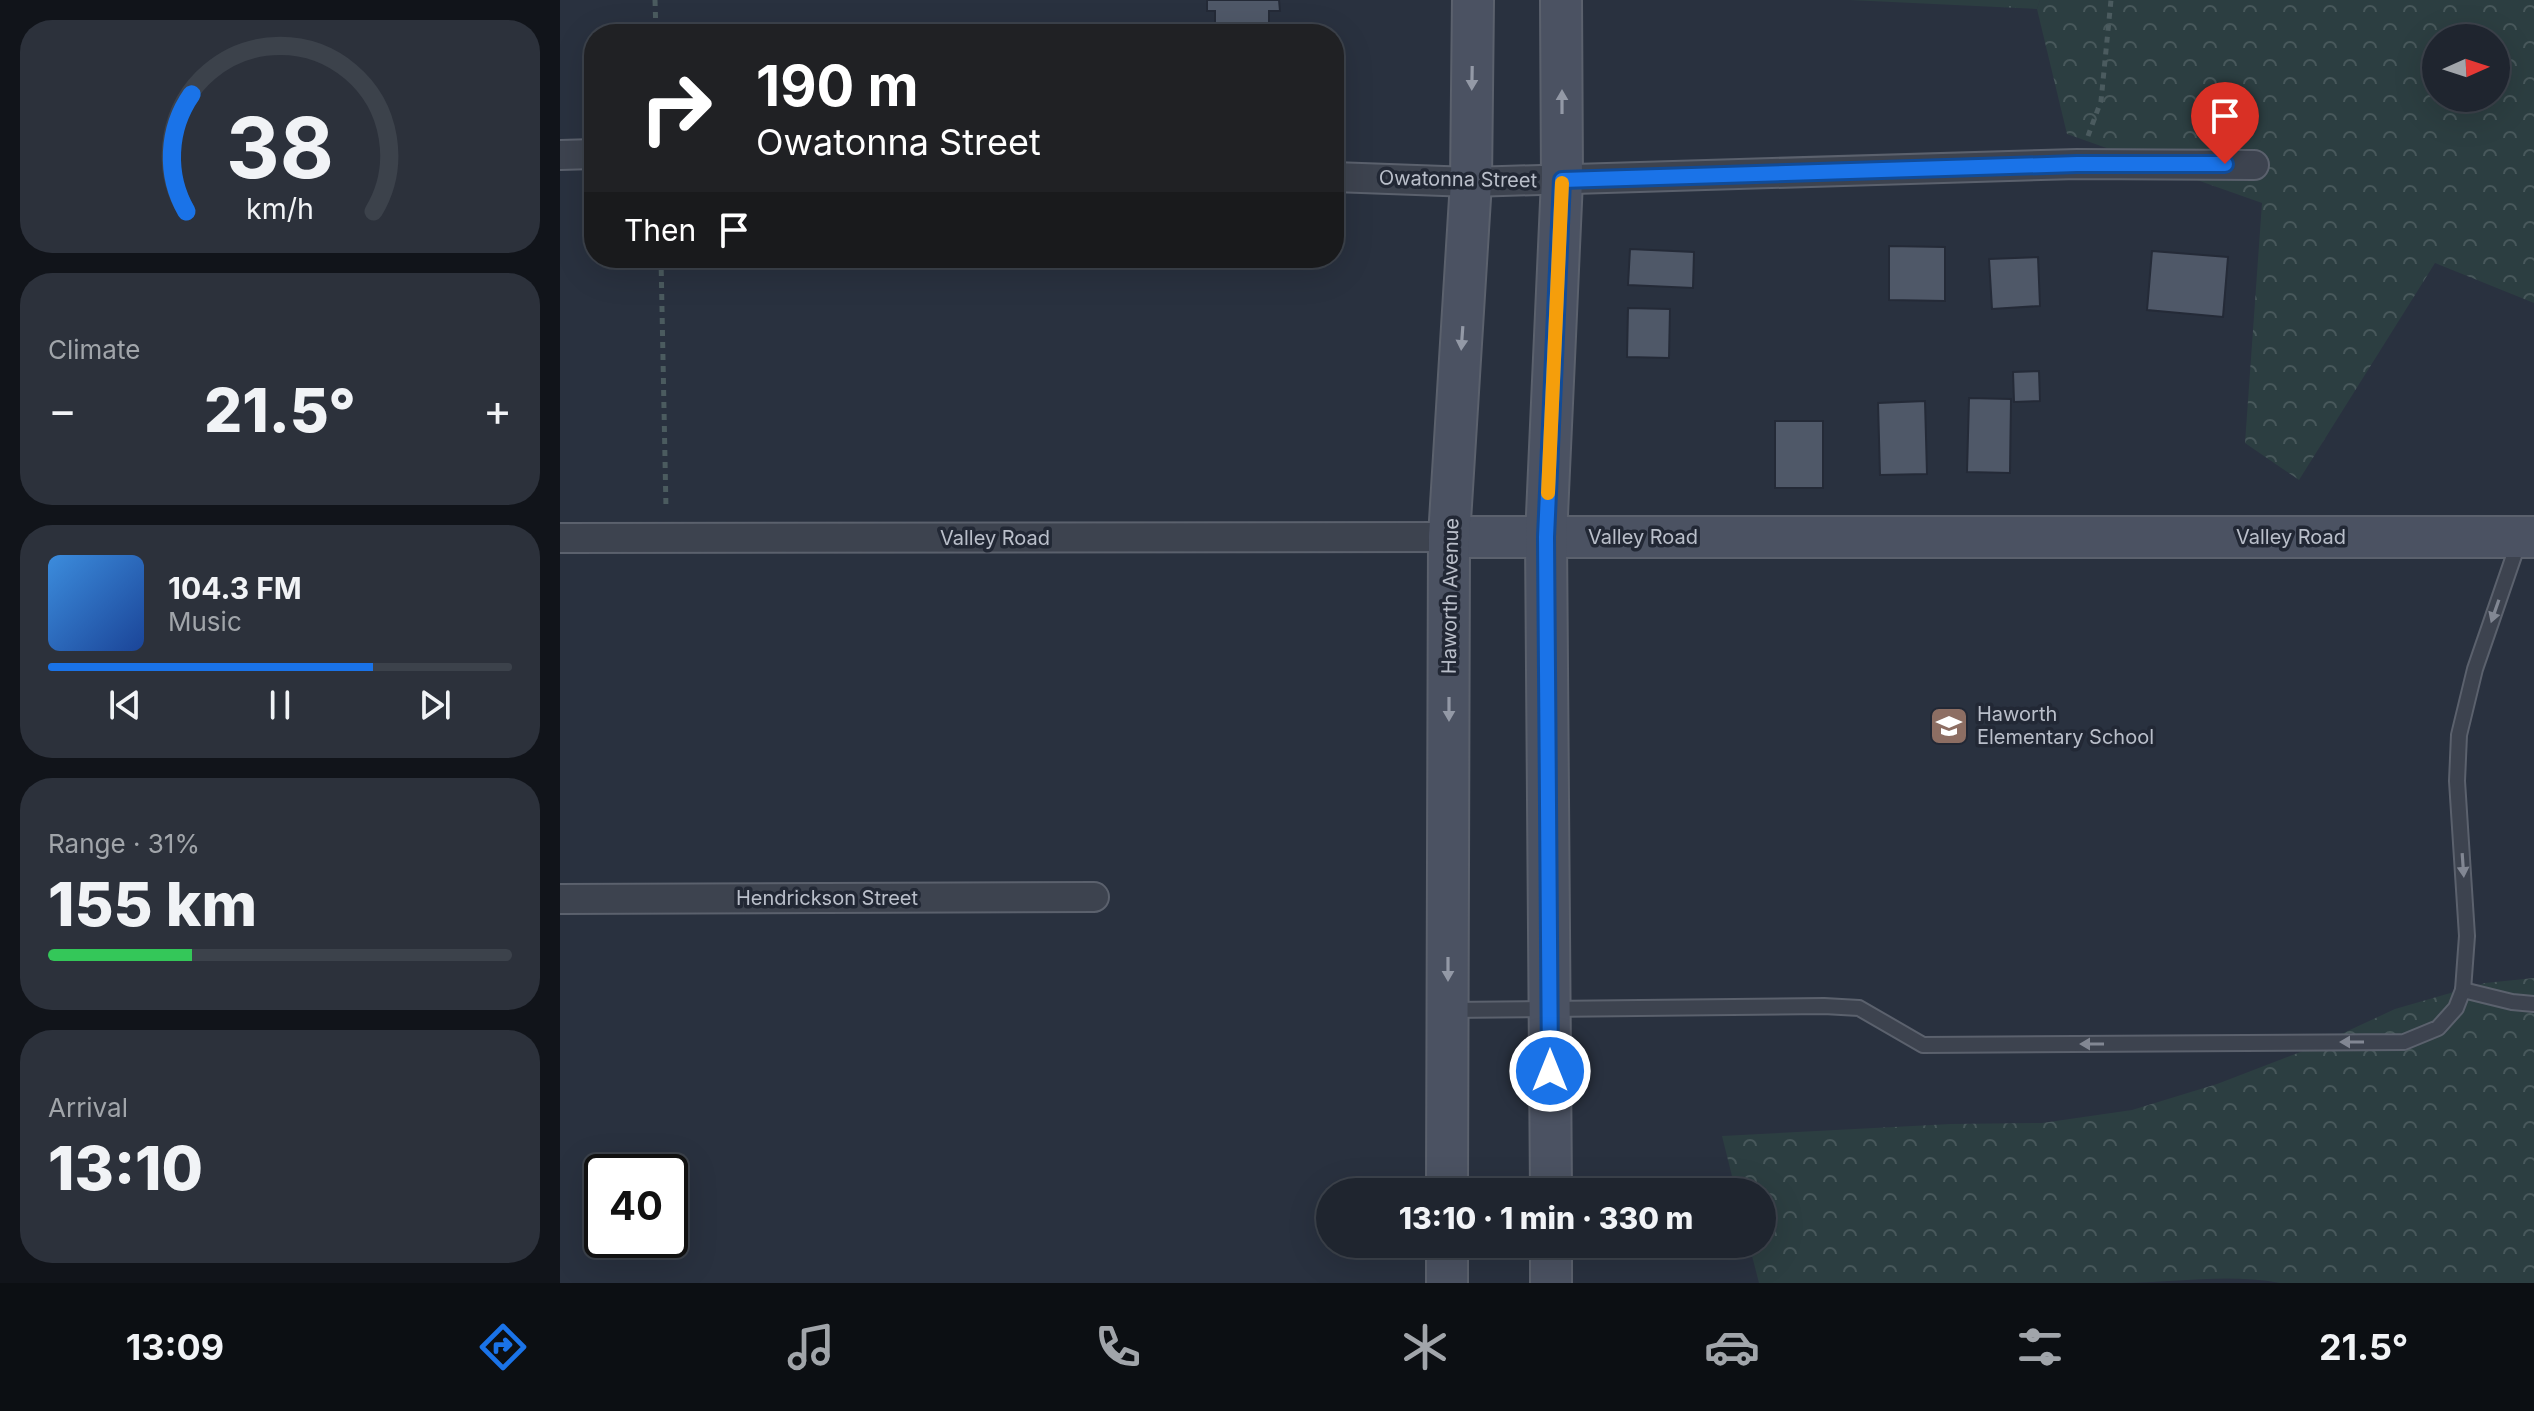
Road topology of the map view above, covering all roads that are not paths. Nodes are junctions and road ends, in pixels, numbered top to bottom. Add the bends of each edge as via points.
1 (1473, 0) edge
2 (1561, 0) edge
3 (584, 154) edge
4 (560, 155) edge
5 (2254, 165) dead end
6 (1344, 177) edge
7 (1562, 180) junction
8 (1471, 182) junction
9 (1449, 537) junction
10 (1546, 537) junction
11 (2527, 537) edge
12 (560, 538) edge
13 (1094, 897) dead end
14 (560, 899) edge
15 (2463, 990) junction
16 (2534, 1004) edge
17 (1448, 1010) junction
18 (1549, 1010) junction
19 (1447, 1178) edge
20 (1551, 1178) edge
21 (1447, 1258) edge
22 (1551, 1258) edge
23 (1447, 1283) edge
24 (1551, 1283) edge

1 -> 8 street, Haworth Avenue
7 -> 2 street
3 - 4 street
5 - 7 street, Owatonna Street via 2077,164
6 - 8 street, Owatonna Street
7 - 8 street, Owatonna Street
7 - 10 street
8 -> 9 street, Haworth Avenue
9 - 10 street, Valley Road
9 - 12 street, Valley Road
9 -> 17 street, Haworth Avenue
10 - 11 street, Valley Road
10 - 18 street
11 -> 15 lane via 2475,669 2459,735 2467,936
13 - 14 street, Hendrickson Street
15 - 16 lane
15 -> 18 lane via 2456,1008 2438,1028 2404,1042 1923,1045 1859,1008
17 - 18 lane
17 - 19 street, Haworth Avenue
18 - 20 street
21 - 23 street
22 - 24 street

